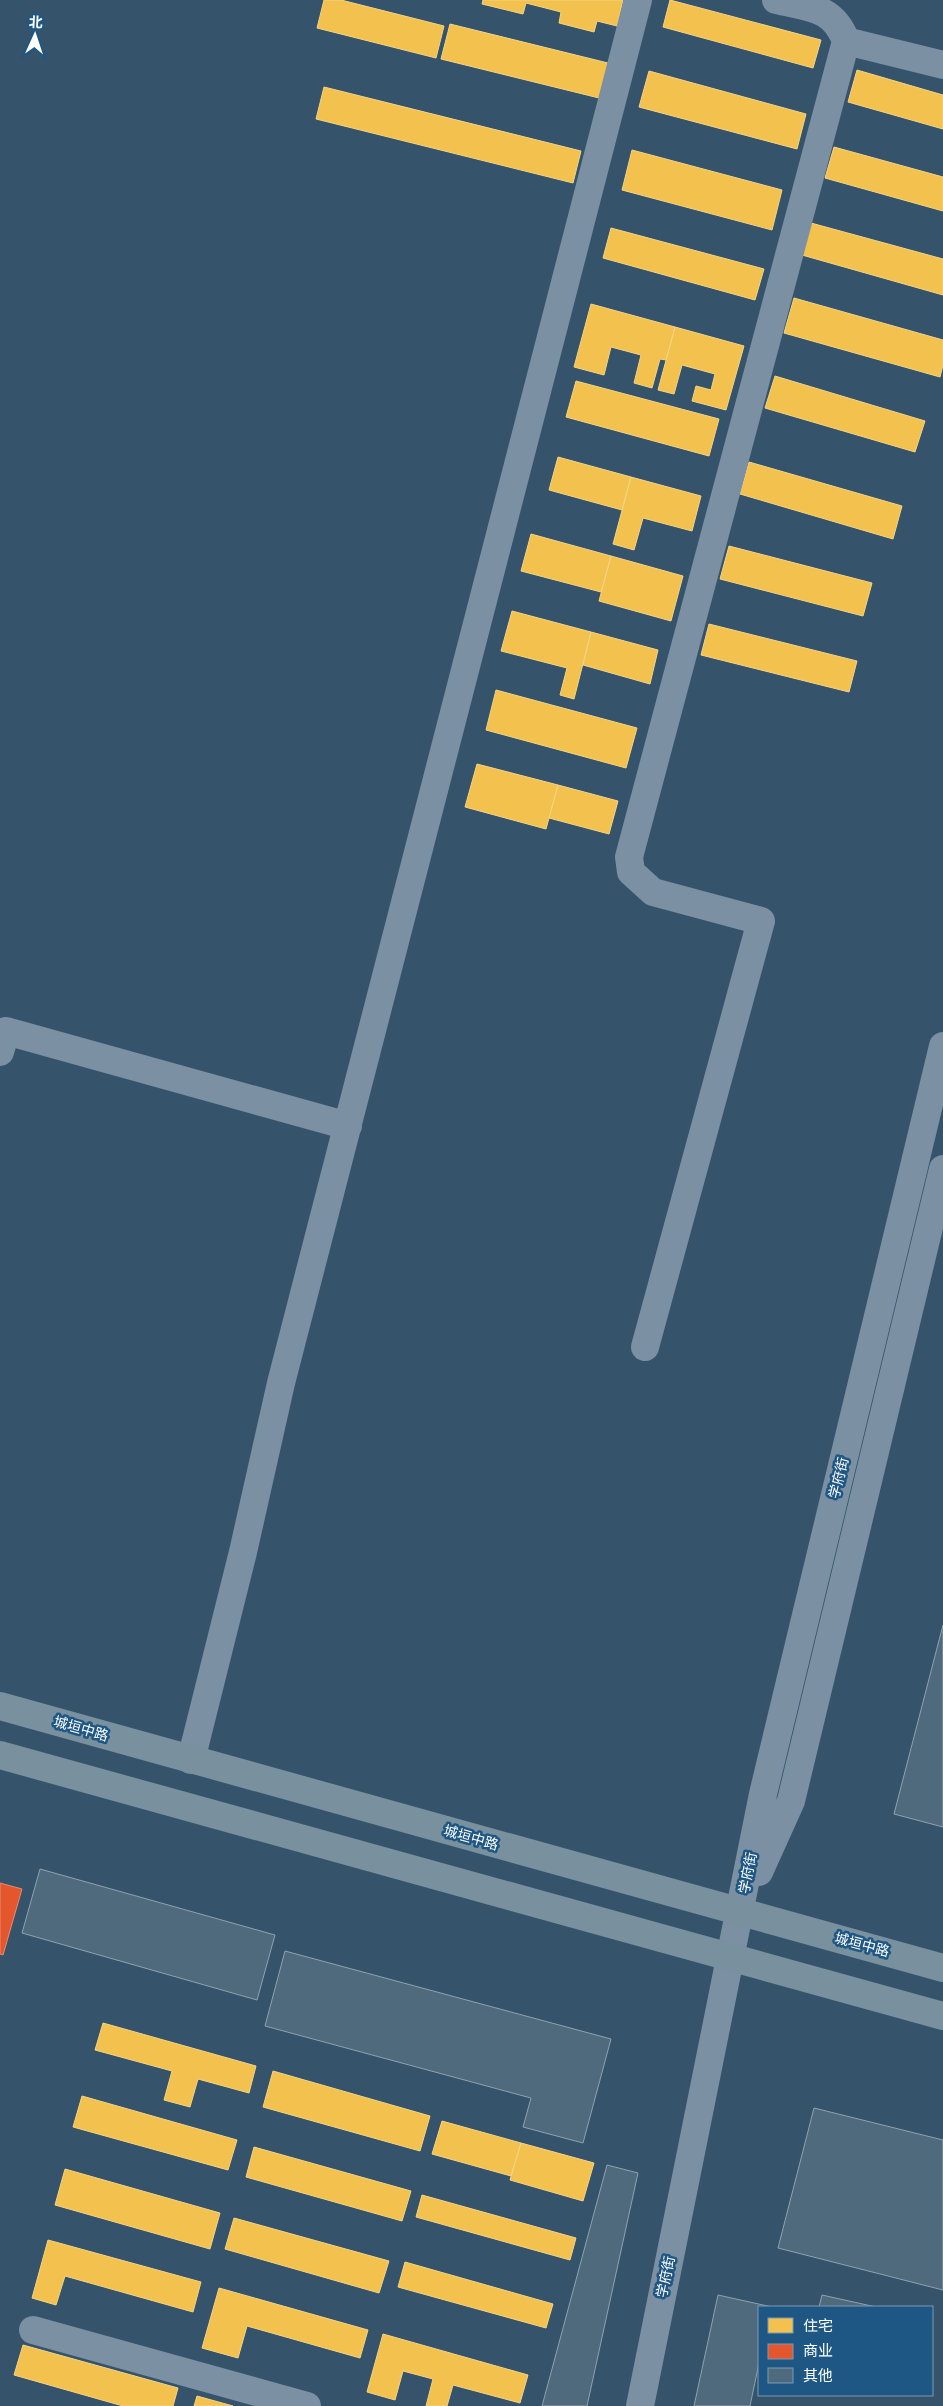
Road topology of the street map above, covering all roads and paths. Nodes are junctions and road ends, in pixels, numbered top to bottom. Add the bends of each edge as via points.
1 (638, 0) edge
2 (776, 0) edge
3 (846, 41) junction
4 (943, 65) edge
5 (943, 1046) edge
6 (0, 1052) edge
7 (348, 1126) junction
8 (943, 1169) edge
9 (645, 1348) dead end
10 (0, 1706) edge
11 (0, 1755) edge
12 (191, 1760) junction
13 (741, 1912) junction
14 (731, 1958) junction
15 (943, 1968) edge
16 (943, 2016) edge
17 (33, 2330) dead end
18 (307, 2406) edge
19 (640, 2406) edge

1 - 7 street
2 - 3 street via 824,12 840,25
3 - 4 street
3 - 9 street via 629,856 630,872 652,892 761,921
5 - 13 street, 学府街 via 763,1794
6 - 7 street via 6,1031
7 - 12 street
8 - 13 street, 学府街 via 791,1801
10 - 12 main road, 城垣中路
11 - 14 main road
12 - 13 main road, 城垣中路
13 - 14 street, 学府街
13 - 15 main road, 城垣中路
14 - 16 main road
14 - 19 street, 学府街
17 - 18 street

